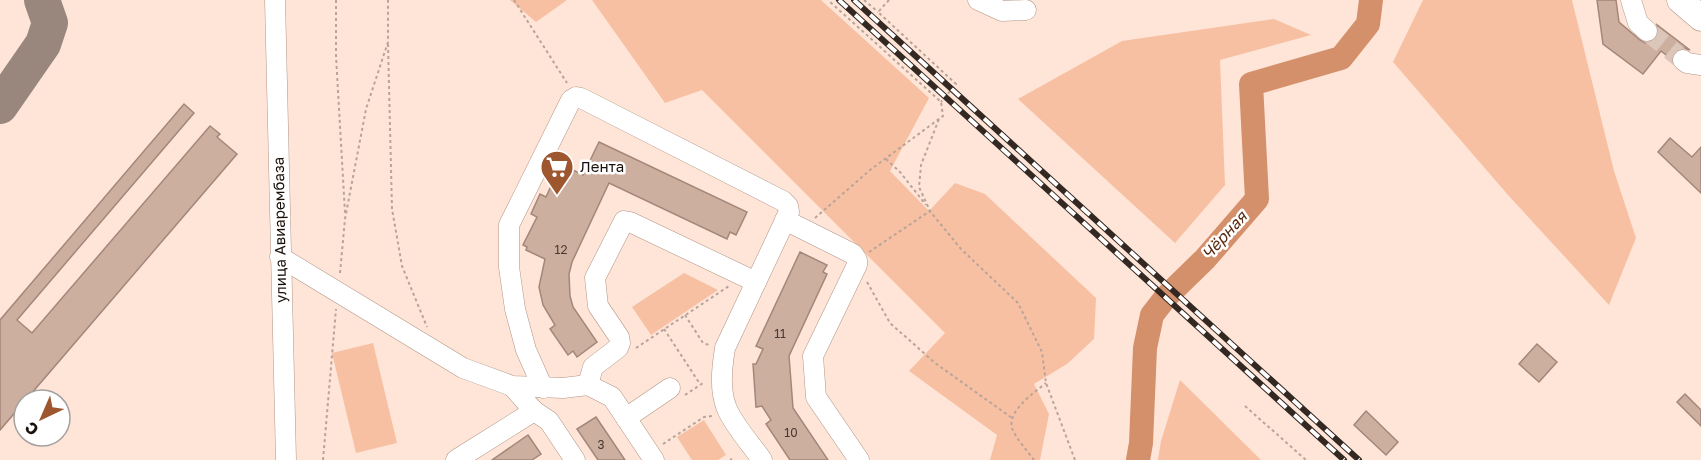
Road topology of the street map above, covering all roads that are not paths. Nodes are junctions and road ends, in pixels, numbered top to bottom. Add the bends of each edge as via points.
1 (275, 0) edge
2 (978, 0) edge
3 (1631, 0) edge
4 (1680, 0) edge
5 (1026, 10) dead end
6 (1701, 18) edge
7 (1647, 31) tunnel mouth
8 (785, 220) junction
9 (280, 257) junction
10 (756, 282) junction
11 (588, 385) junction
12 (512, 386) junction
13 (543, 388) junction
14 (670, 388) dead end
15 (534, 411) junction
16 (626, 418) junction
17 (655, 455) edge
18 (572, 459) edge
19 (286, 460) edge
20 (456, 460) edge
21 (762, 460) edge
22 (859, 460) edge

1 - 9 street, улица Авиарембаза
2 - 5 street via 1002,11
3 - 7 street via 1638,23
4 - 6 main road
8 - 10 street
8 - 13 street via 789,212 783,201 576,97 571,100 509,225 515,309 526,350
8 - 22 street via 853,254 857,260 813,356 816,397
9 - 12 street via 463,368
9 - 19 street, улица Авиарембаза
10 - 11 street via 624,221 596,278 598,306 620,337 620,343 593,367
10 - 21 street via 725,348 722,366 723,394 730,413
11 - 13 street
11 - 16 street via 612,398
12 - 13 street
12 - 15 street
14 - 16 street
15 - 18 street via 549,421
15 - 20 street
16 - 17 street

